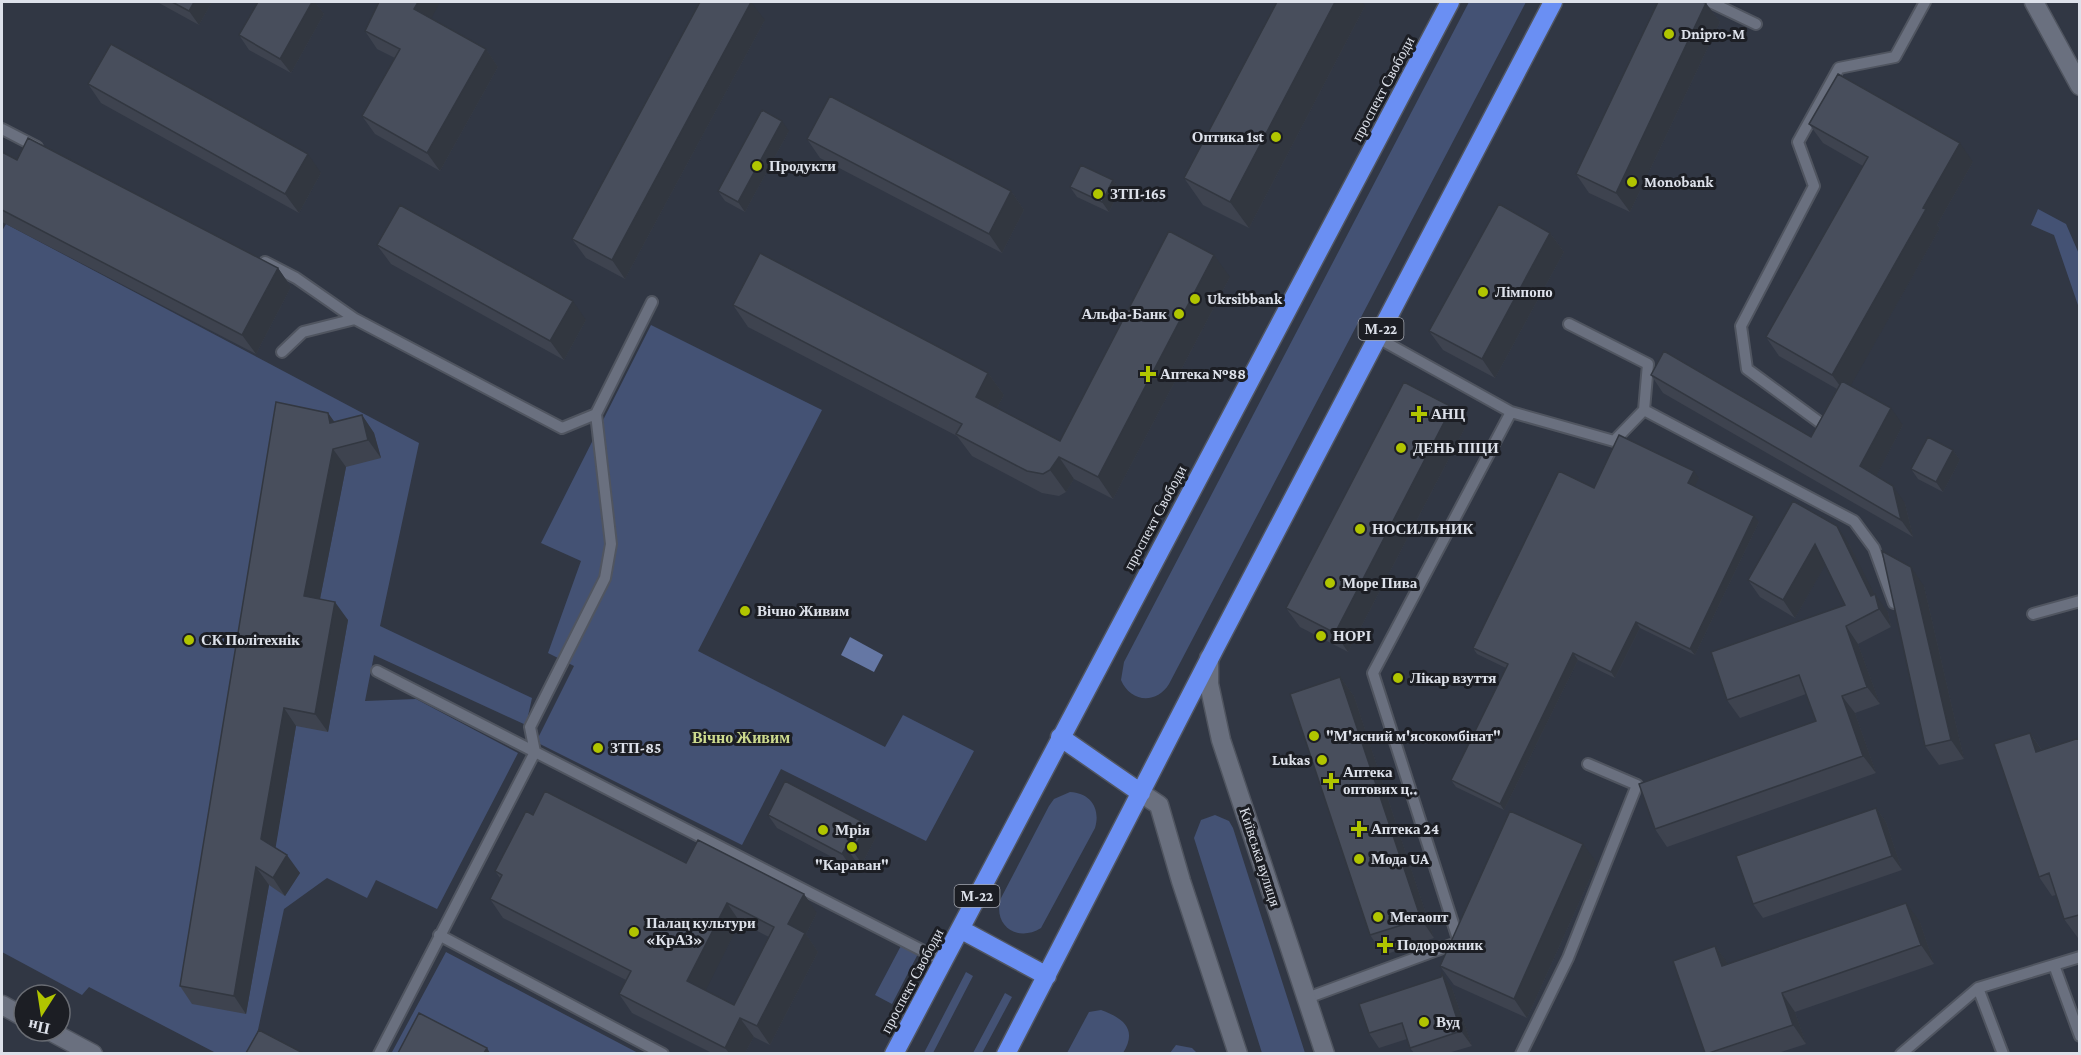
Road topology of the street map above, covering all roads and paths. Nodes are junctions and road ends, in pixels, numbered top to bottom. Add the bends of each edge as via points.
1 (1450, 2) edge
2 (1553, 2) edge
3 (1710, 2) edge
4 (1925, 2) edge
5 (2034, 2) edge
6 (1730, 6) edge
7 (1756, 24) dead end
8 (2079, 86) edge
9 (2, 129) edge
10 (44, 150) edge
11 (254, 256) edge
12 (652, 302) dead end
13 (355, 318) junction
14 (1569, 324) dead end
15 (1376, 337) junction
16 (282, 352) dead end
17 (1644, 410) junction
18 (1511, 412) junction
19 (596, 414) junction
20 (1822, 424) edge
21 (2079, 601) edge
22 (1896, 614) edge
23 (2033, 614) dead end
24 (1209, 658) junction
25 (377, 671) dead end
26 (1060, 738) junction
27 (535, 752) junction
28 (1588, 764) dead end
29 (1141, 793) junction
30 (960, 929) junction
31 (439, 935) junction
32 (2079, 957) edge
33 (943, 961) junction
34 (2054, 965) junction
35 (1047, 976) junction
36 (1978, 988) junction
37 (1307, 998) junction
38 (2079, 1036) edge
39 (72, 1042) edge
40 (93, 1053) edge
41 (379, 1053) edge
42 (663, 1053) edge
43 (894, 1053) edge
44 (1006, 1053) edge
45 (1238, 1053) edge
46 (1325, 1053) edge
47 (1521, 1053) edge
48 (1901, 1053) edge
49 (2003, 1053) edge

1 - 26 highway, проспект Свободи / М-22
2 - 15 highway, М-22
3 - 6 lane
4 - 20 lane via 1894,57 1839,68 1798,142 1814,186 1741,326 1747,369
5 - 8 main road
6 - 7 lane
9 - 10 lane
11 - 13 lane via 296,278
12 - 19 lane
13 - 16 lane via 303,332
13 - 19 lane via 562,428
14 - 17 lane via 1648,364
15 - 18 lane
15 - 24 highway, М-22
17 - 18 lane via 1614,441
17 - 22 lane via 1854,521 1874,548
18 - 37 lane via 1373,673 1459,942
19 - 27 lane via 611,544 605,578 530,727
21 - 23 lane
24 - 29 highway, М-22
24 - 37 main road, Київська вулиця via 1209,684 1221,740
25 - 27 lane
26 - 29 highway
26 - 30 highway, проспект Свободи / М-22
27 - 31 lane
27 - 33 lane
28 - 47 lane via 1637,785 1568,958
29 - 35 highway, М-22
29 - 45 main road via 1159,805
30 - 33 highway, проспект Свободи / М-22
30 - 35 highway
31 - 41 lane
31 - 42 lane
32 - 34 lane
33 - 43 highway, проспект Свободи / М-22
34 - 36 lane
34 - 38 lane
35 - 44 highway, М-22
36 - 48 lane
36 - 49 lane
37 - 46 main road, Київська вулиця
39 - 40 main road

